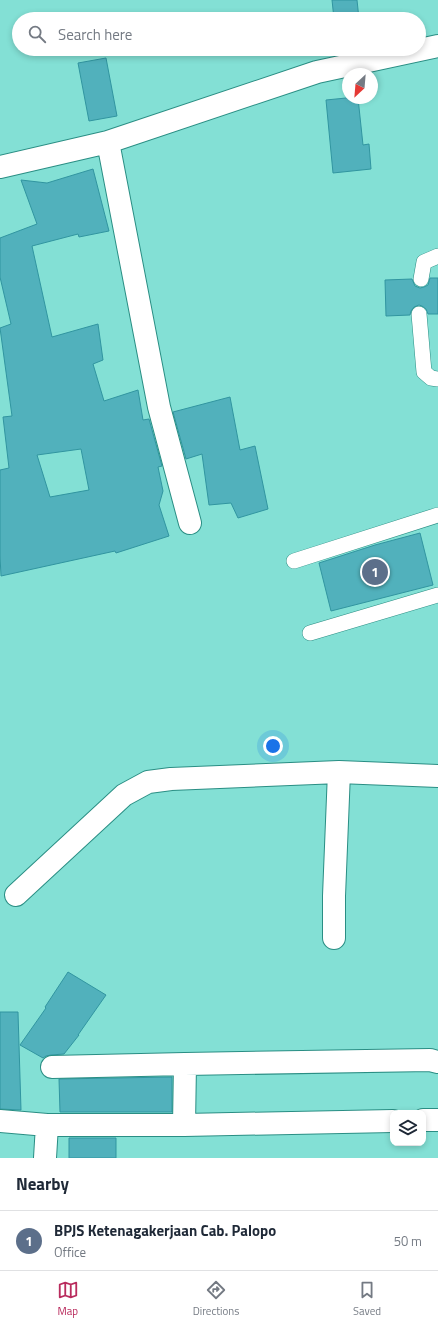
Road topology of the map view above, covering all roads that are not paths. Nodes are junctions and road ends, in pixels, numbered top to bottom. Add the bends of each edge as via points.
1 (438, 46) edge
2 (426, 49) edge
3 (391, 56) edge
4 (108, 142) junction
5 (0, 167) edge
6 (438, 256) edge
7 (421, 279) dead end
8 (419, 314) dead end
9 (438, 378) edge
10 (438, 515) edge
11 (190, 523) dead end
12 (294, 561) dead end
13 (438, 595) edge
14 (310, 633) dead end
15 (339, 772) junction
16 (438, 776) edge
17 (16, 895) dead end
18 (334, 938) dead end
19 (438, 1062) edge
20 (185, 1064) junction
21 (52, 1067) dead end
22 (426, 1120) edge
23 (438, 1120) edge
24 (390, 1121) edge
25 (0, 1122) edge
26 (47, 1125) junction
27 (184, 1125) junction
28 (45, 1158) edge

1 - 2 street
3 - 4 street via 317,72
4 - 5 street
4 - 11 street via 159,407
6 - 7 lane via 424,262
8 - 9 lane via 424,372 431,378
10 - 12 lane
13 - 14 lane
15 - 16 street
15 - 17 street via 148,782 124,795
15 - 18 street
19 - 20 street via 430,1060
20 - 21 street
20 - 27 street
22 - 23 street
24 - 27 street
25 - 26 street
26 - 27 street
26 - 28 street

